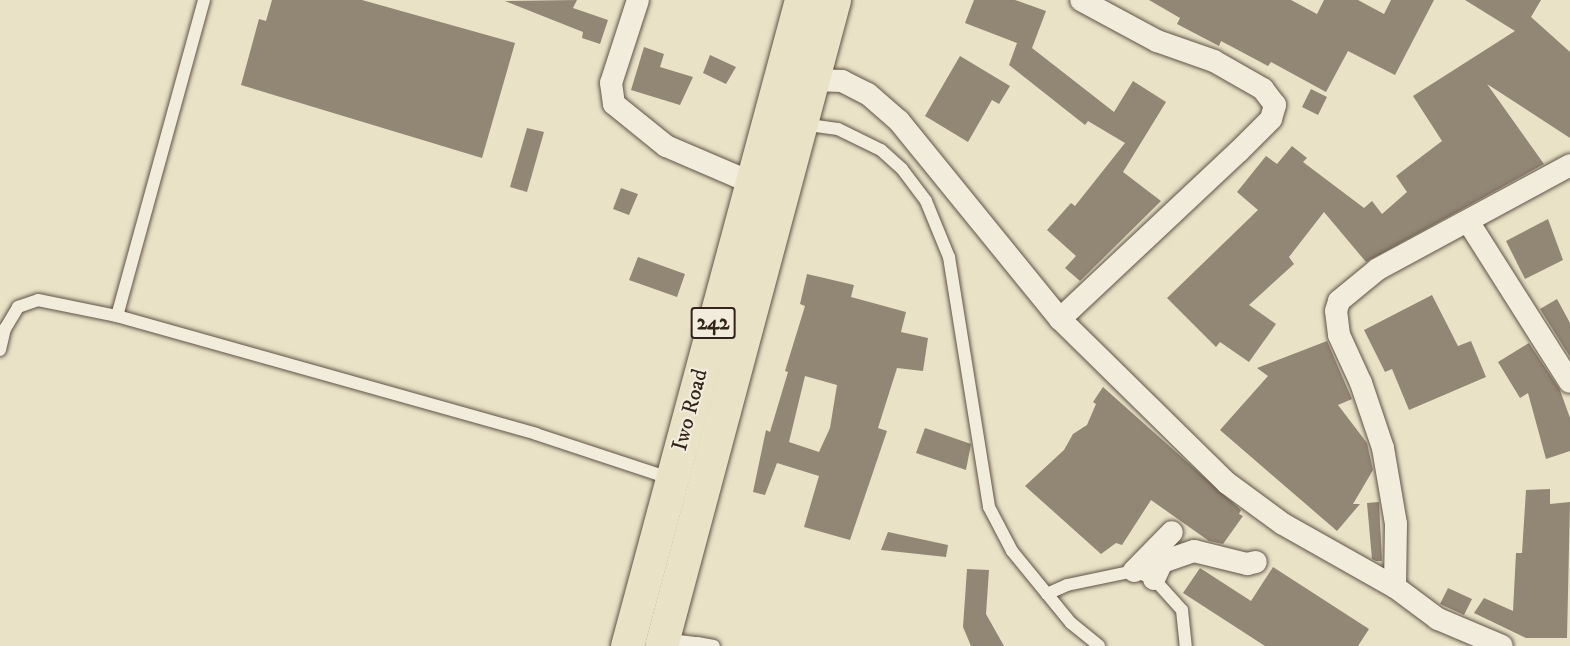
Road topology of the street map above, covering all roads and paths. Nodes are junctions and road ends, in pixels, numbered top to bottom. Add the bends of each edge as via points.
1 (204, 0) edge
2 (638, 0) edge
3 (801, 0) edge
4 (834, 0) edge
5 (1081, 0) edge
6 (812, 80) junction
7 (801, 124) junction
8 (1570, 165) edge
9 (750, 182) junction
10 (1469, 223) junction
11 (117, 316) junction
12 (1060, 319) junction
13 (0, 350) edge
14 (1570, 382) edge
15 (672, 479) junction
16 (1172, 532) dead end
17 (1256, 562) dead end
18 (1144, 575) junction
19 (1395, 587) junction
20 (1047, 594) junction
21 (662, 643) edge
22 (697, 644) edge
23 (628, 646) edge
24 (714, 646) edge
25 (1100, 646) edge
26 (1186, 646) edge
27 (1502, 646) edge

1 - 11 lane
2 - 9 street via 611,83 614,104 666,146
3 - 9 main road, Iwo Road / 242
4 - 6 main road, Iwo Road
5 - 12 street via 1157,41 1214,61 1263,88 1275,105 1271,119 1239,152
6 - 7 main road, Iwo Road
6 - 12 street via 842,81 868,94 898,121
7 - 20 lane via 838,129 881,150 902,169 926,201 949,257 989,507 1012,551
7 - 21 main road, Iwo Road
8 - 10 street via 1532,182
9 - 15 main road, Iwo Road / 242
10 - 14 street
10 - 19 street via 1364,278 1345,294 1336,311 1339,335 1361,383 1383,448 1396,524
11 - 13 lane via 38,300 27,302 12,316
11 - 15 lane via 536,434
12 - 19 street via 1227,483 1283,524
15 - 23 main road, Iwo Road / 242
16 - 18 street
17 - 18 street via 1247,564 1194,550 1162,562
18 - 20 lane via 1066,585
18 - 26 lane via 1182,610
19 - 27 street via 1438,619
20 - 25 lane via 1071,623
21 - 22 lane
22 - 24 lane

